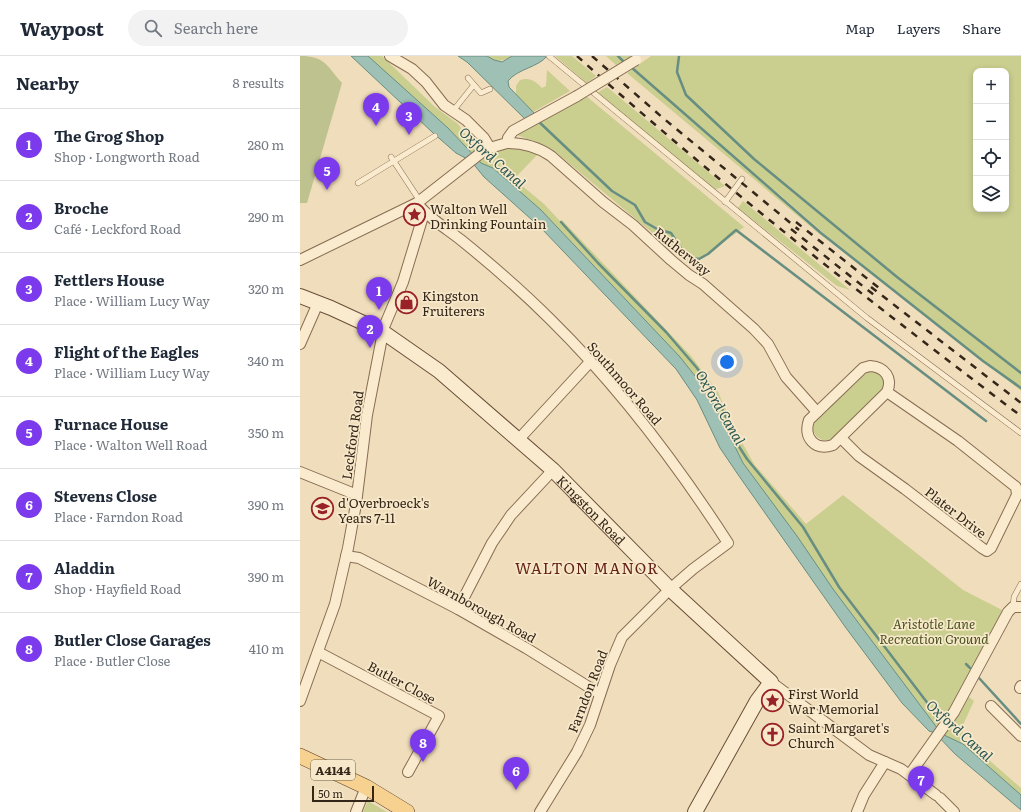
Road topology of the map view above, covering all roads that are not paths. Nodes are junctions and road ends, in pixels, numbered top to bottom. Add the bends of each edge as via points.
1 (390, 56) edge
2 (551, 58) edge
3 (638, 58) edge
4 (468, 78) dead end
5 (474, 86) junction
6 (490, 89) dead end
7 (453, 111) junction
8 (435, 136) dead end
9 (507, 144) junction
10 (490, 148) junction
11 (391, 157) dead end
12 (394, 163) junction
13 (742, 179) dead end
14 (358, 183) dead end
15 (419, 202) junction
16 (725, 202) junction
17 (424, 213) junction
18 (300, 260) edge
19 (300, 296) edge
20 (318, 303) junction
21 (383, 332) junction
22 (301, 341) edge
23 (590, 362) junction
24 (887, 392) junction
25 (817, 412) junction
26 (1021, 433) edge
27 (841, 438) junction
28 (519, 440) junction
29 (553, 470) junction
30 (300, 472) edge
31 (357, 495) junction
32 (346, 556) junction
33 (1021, 584) edge
34 (670, 589) junction
35 (1017, 607) edge
36 (458, 609) junction
37 (318, 652) junction
38 (771, 682) junction
39 (600, 694) junction
40 (300, 701) edge
41 (991, 706) dead end
42 (1021, 736) edge
43 (929, 749) junction
44 (300, 756) edge
45 (882, 766) junction
46 (901, 769) junction
47 (408, 772) dead end
48 (910, 774) junction
49 (366, 787) junction
50 (356, 812) edge
51 (407, 812) edge
52 (540, 812) edge
53 (695, 812) edge
54 (857, 812) edge
55 (954, 812) edge

1 - 7 street via 412,69 444,105
2 - 16 lane
3 - 9 street, bridge via 577,96 523,125 510,134
4 - 5 lane
5 - 6 lane via 482,93
5 - 7 lane
7 - 10 street via 466,120
8 - 12 lane
9 - 10 street, Rutherway
9 - 25 street, Rutherway via 515,143 536,148 551,156 707,288 768,344 786,376
10 - 15 street, Rutherway
11 - 12 lane
12 - 14 lane
12 - 15 lane
13 - 16 lane
15 - 17 street
15 - 18 street, Rutherway
16 - 26 lane via 867,318
17 - 21 street, Leckford Road via 403,282
17 - 23 street, Southmoor Road via 436,219 488,262 552,320
19 - 20 street, Kingston Road
20 - 21 street, Kingston Road
20 - 22 street
21 - 28 street, Kingston Road via 439,371
21 - 31 street, Leckford Road via 367,415
23 - 28 street
23 - 34 street, Southmoor Road via 641,420 694,490 728,543
24 - 25 street via 889,379 885,372 879,367 863,368
24 - 27 street
24 - 27 street, Plater Drive via 958,441 1016,487 1017,495 991,548 987,551 982,548 859,456
25 - 27 street via 809,420 806,428 808,438 816,446 826,448
28 - 29 street, Kingston Road
29 - 34 street, Kingston Road
29 - 36 street via 511,515 492,543
30 - 31 street
31 - 32 street, Leckford Road
32 - 36 street, Warnborough Road via 359,558
32 - 37 street, Leckford Road via 335,604
33 - 35 lane via 1014,597
34 - 38 street, Kingston Road
34 - 39 street, Farndon Road via 622,637
35 - 43 street via 1008,612 981,664
36 - 39 street, Warnborough Road
37 - 40 street, Leckford Road
37 - 47 street, Butler Close via 438,716
38 - 45 street, Kingston Road
38 - 53 street via 756,701
39 - 52 street, Farndon Road via 590,725 577,752
41 - 42 street
43 - 46 street
43 - 48 street
44 - 49 main road, A4144
45 - 46 street, Kingston Road
45 - 54 street
46 - 48 street, Kingston Road
48 - 55 street, Kingston Road
49 - 50 street
49 - 51 main road, A4144

